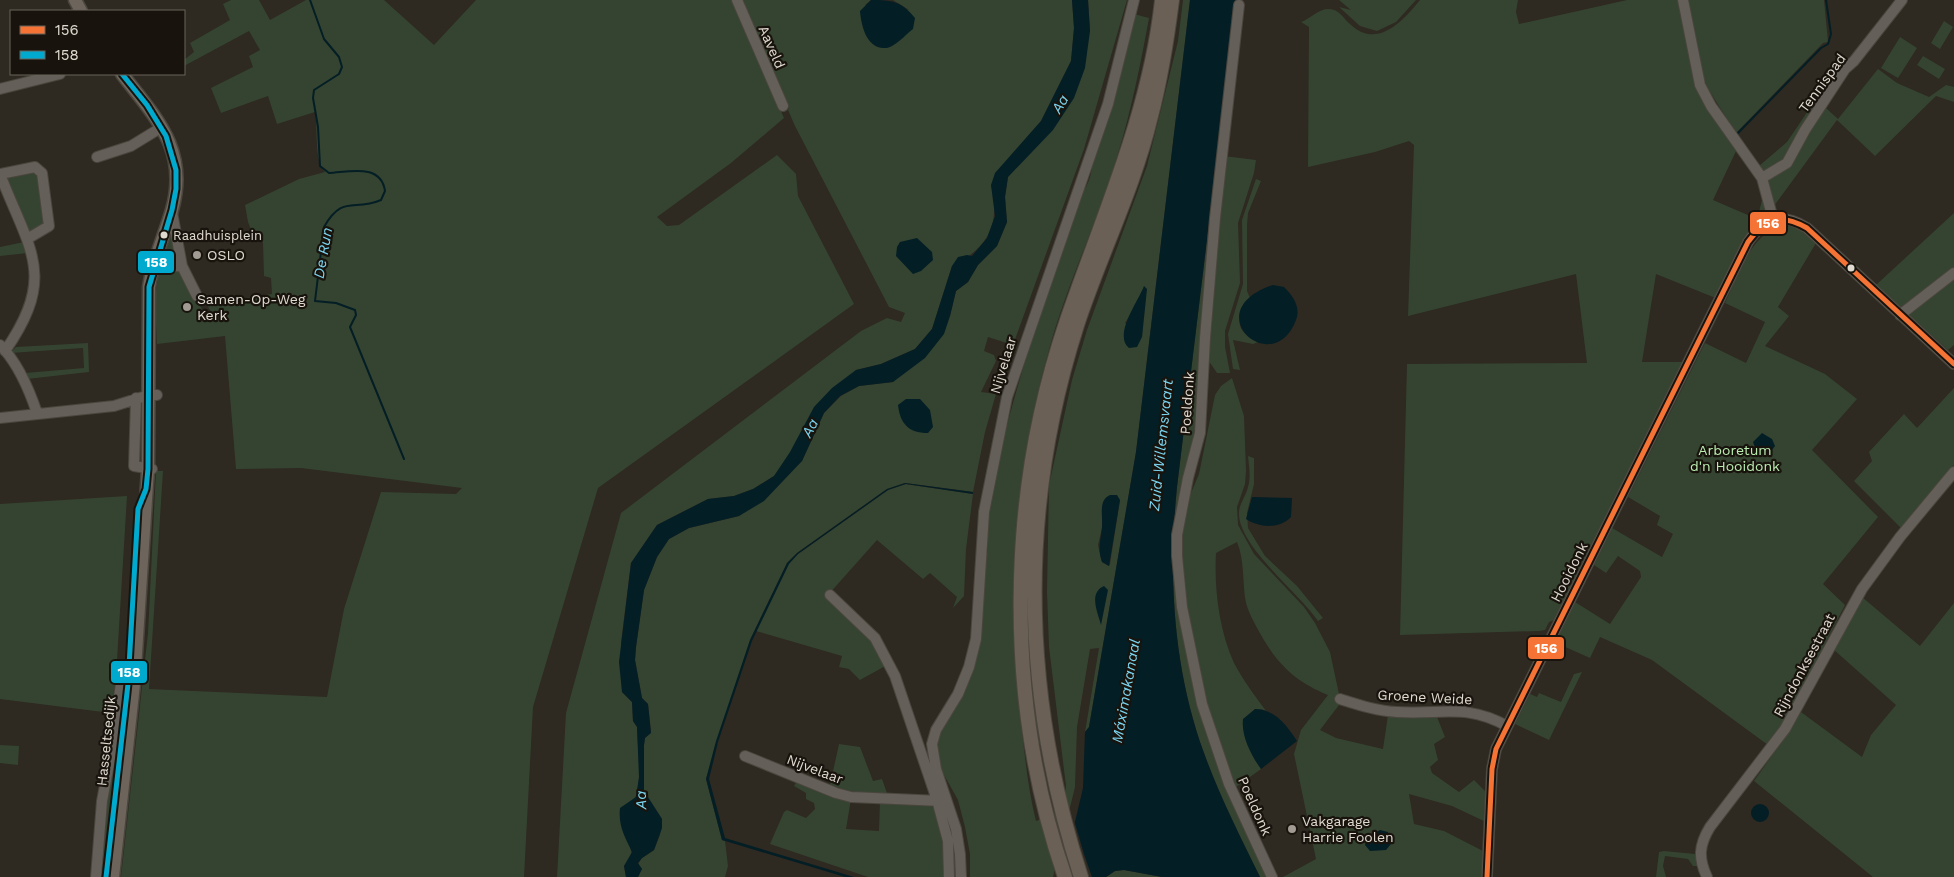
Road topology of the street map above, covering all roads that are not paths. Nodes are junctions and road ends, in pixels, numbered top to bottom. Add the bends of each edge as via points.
1 (737, 0) edge
2 (1134, 0) edge
3 (1162, 0) edge
4 (1172, 0) edge
5 (1683, 0) edge
6 (1902, 0) edge
7 (1239, 5) dead end
8 (56, 75) edge
9 (123, 75) edge
10 (0, 89) edge
11 (783, 106) dead end
12 (162, 127) junction
13 (96, 157) dead end
14 (0, 174) edge
15 (1762, 178) junction
16 (4, 195) edge
17 (172, 212) junction
18 (1773, 219) junction
19 (27, 239) junction
20 (182, 266) junction
21 (152, 268) junction
22 (1954, 273) edge
23 (197, 296) dead end
24 (1900, 315) junction
25 (3, 348) edge
26 (1954, 364) edge
27 (147, 396) junction
28 (37, 413) junction
29 (0, 418) edge
30 (1954, 472) edge
31 (830, 595) dead end
32 (127, 684) junction
33 (1340, 699) dead end
34 (1507, 726) junction
35 (917, 744) junction
36 (932, 744) junction
37 (746, 756) dead end
38 (942, 801) junction
39 (96, 877) edge
40 (106, 877) edge
41 (113, 877) edge
42 (949, 877) edge
43 (961, 877) edge
44 (1065, 877) edge
45 (1081, 877) edge
46 (1272, 877) edge
47 (1487, 877) edge
48 (1707, 877) edge

1 - 11 street, Aaveld
2 - 36 street, Nijvelaar via 1108,104 1007,397 984,512 976,639 958,694 936,730
3 - 44 highway via 1140,107 1126,157 1051,373 1030,476 1022,560 1023,645 1031,732 1042,798
4 - 45 highway via 1151,117 1077,326 1063,376 1042,481 1035,558 1038,675 1049,756
5 - 15 street via 1700,85
6 - 15 street, Tennispad via 1846,69 1787,163
7 - 46 street, Poeldonk via 1214,227 1200,433 1177,535 1177,556 1185,626 1204,713 1229,784
8 - 10 street
9 - 12 main road
12 - 13 street via 131,146
12 - 17 main road via 173,147 176,168
14 - 16 street
14 - 19 street via 34,167 42,173 49,226
15 - 18 street
16 - 19 street
17 - 20 street
17 - 21 main road
18 - 24 street via 1788,219 1807,228
18 - 34 street, Hooidonk via 1760,226 1748,242
19 - 25 street via 35,266 34,290 26,320
20 - 21 street
20 - 23 street
21 - 27 main road
22 - 24 street
24 - 26 street
25 - 28 street via 22,378
27 - 28 street via 114,406
27 - 32 main road, Hasseltsedijk via 150,469
28 - 29 street
30 - 48 street, Rijndonksestraat via 1862,589 1785,729 1702,840 1700,852
31 - 35 street via 875,638 886,655 896,676
32 - 39 street, Hasseltsedijk via 102,801
32 - 40 main road, Hasseltsedijk
32 - 41 main road, Hasseltsedijk
33 - 34 street, Groene Weide via 1398,712 1476,712
34 - 47 street via 1496,749 1492,769
35 - 36 street
35 - 38 street
36 - 38 street
37 - 38 street, Nijvelaar via 851,797
38 - 42 street
38 - 43 street via 960,854

